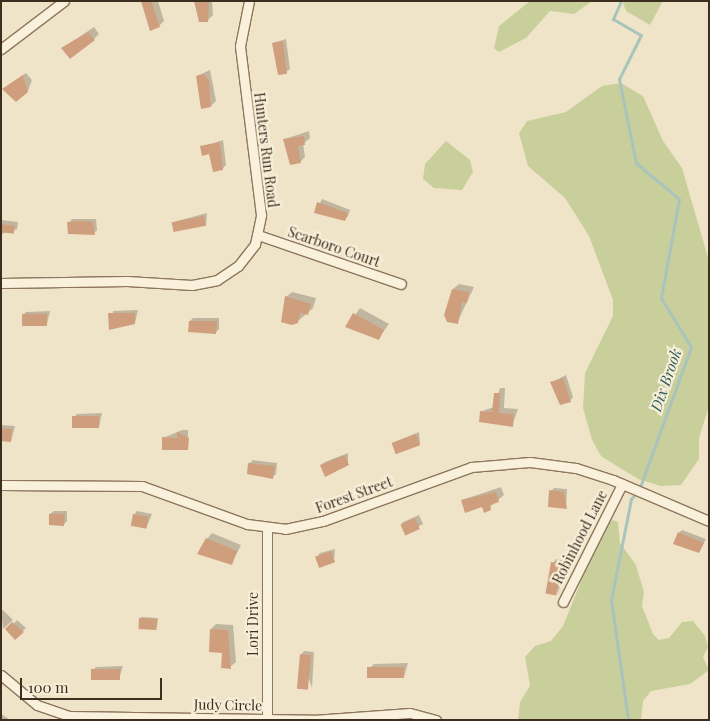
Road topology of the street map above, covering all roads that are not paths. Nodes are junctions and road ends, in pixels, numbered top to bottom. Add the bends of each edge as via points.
1 (64, 1) edge
2 (249, 1) edge
3 (1, 48) edge
4 (258, 235) junction
5 (1, 283) edge
6 (401, 284) dead end
7 (1, 485) edge
8 (626, 486) junction
9 (709, 521) edge
10 (267, 528) junction
11 (563, 602) dead end
12 (1, 675) edge
13 (56, 716) edge
14 (267, 719) edge
15 (436, 720) edge

1 - 3 street
2 - 4 street, Hunters Run Road via 240,46 260,199
4 - 5 street, Hunters Run Road via 238,266 201,284
4 - 6 street, Scarboro Court
7 - 10 street, Forest Street via 142,486
8 - 9 street, Forest Street
8 - 10 street, Forest Street via 559,465 502,462 443,474 305,526
8 - 11 street, Robinhood Lane
10 - 14 street, Lori Drive
12 - 13 street, Judy Circle via 37,705
13 - 14 street, Judy Circle
14 - 15 street, Judy Circle via 410,713

